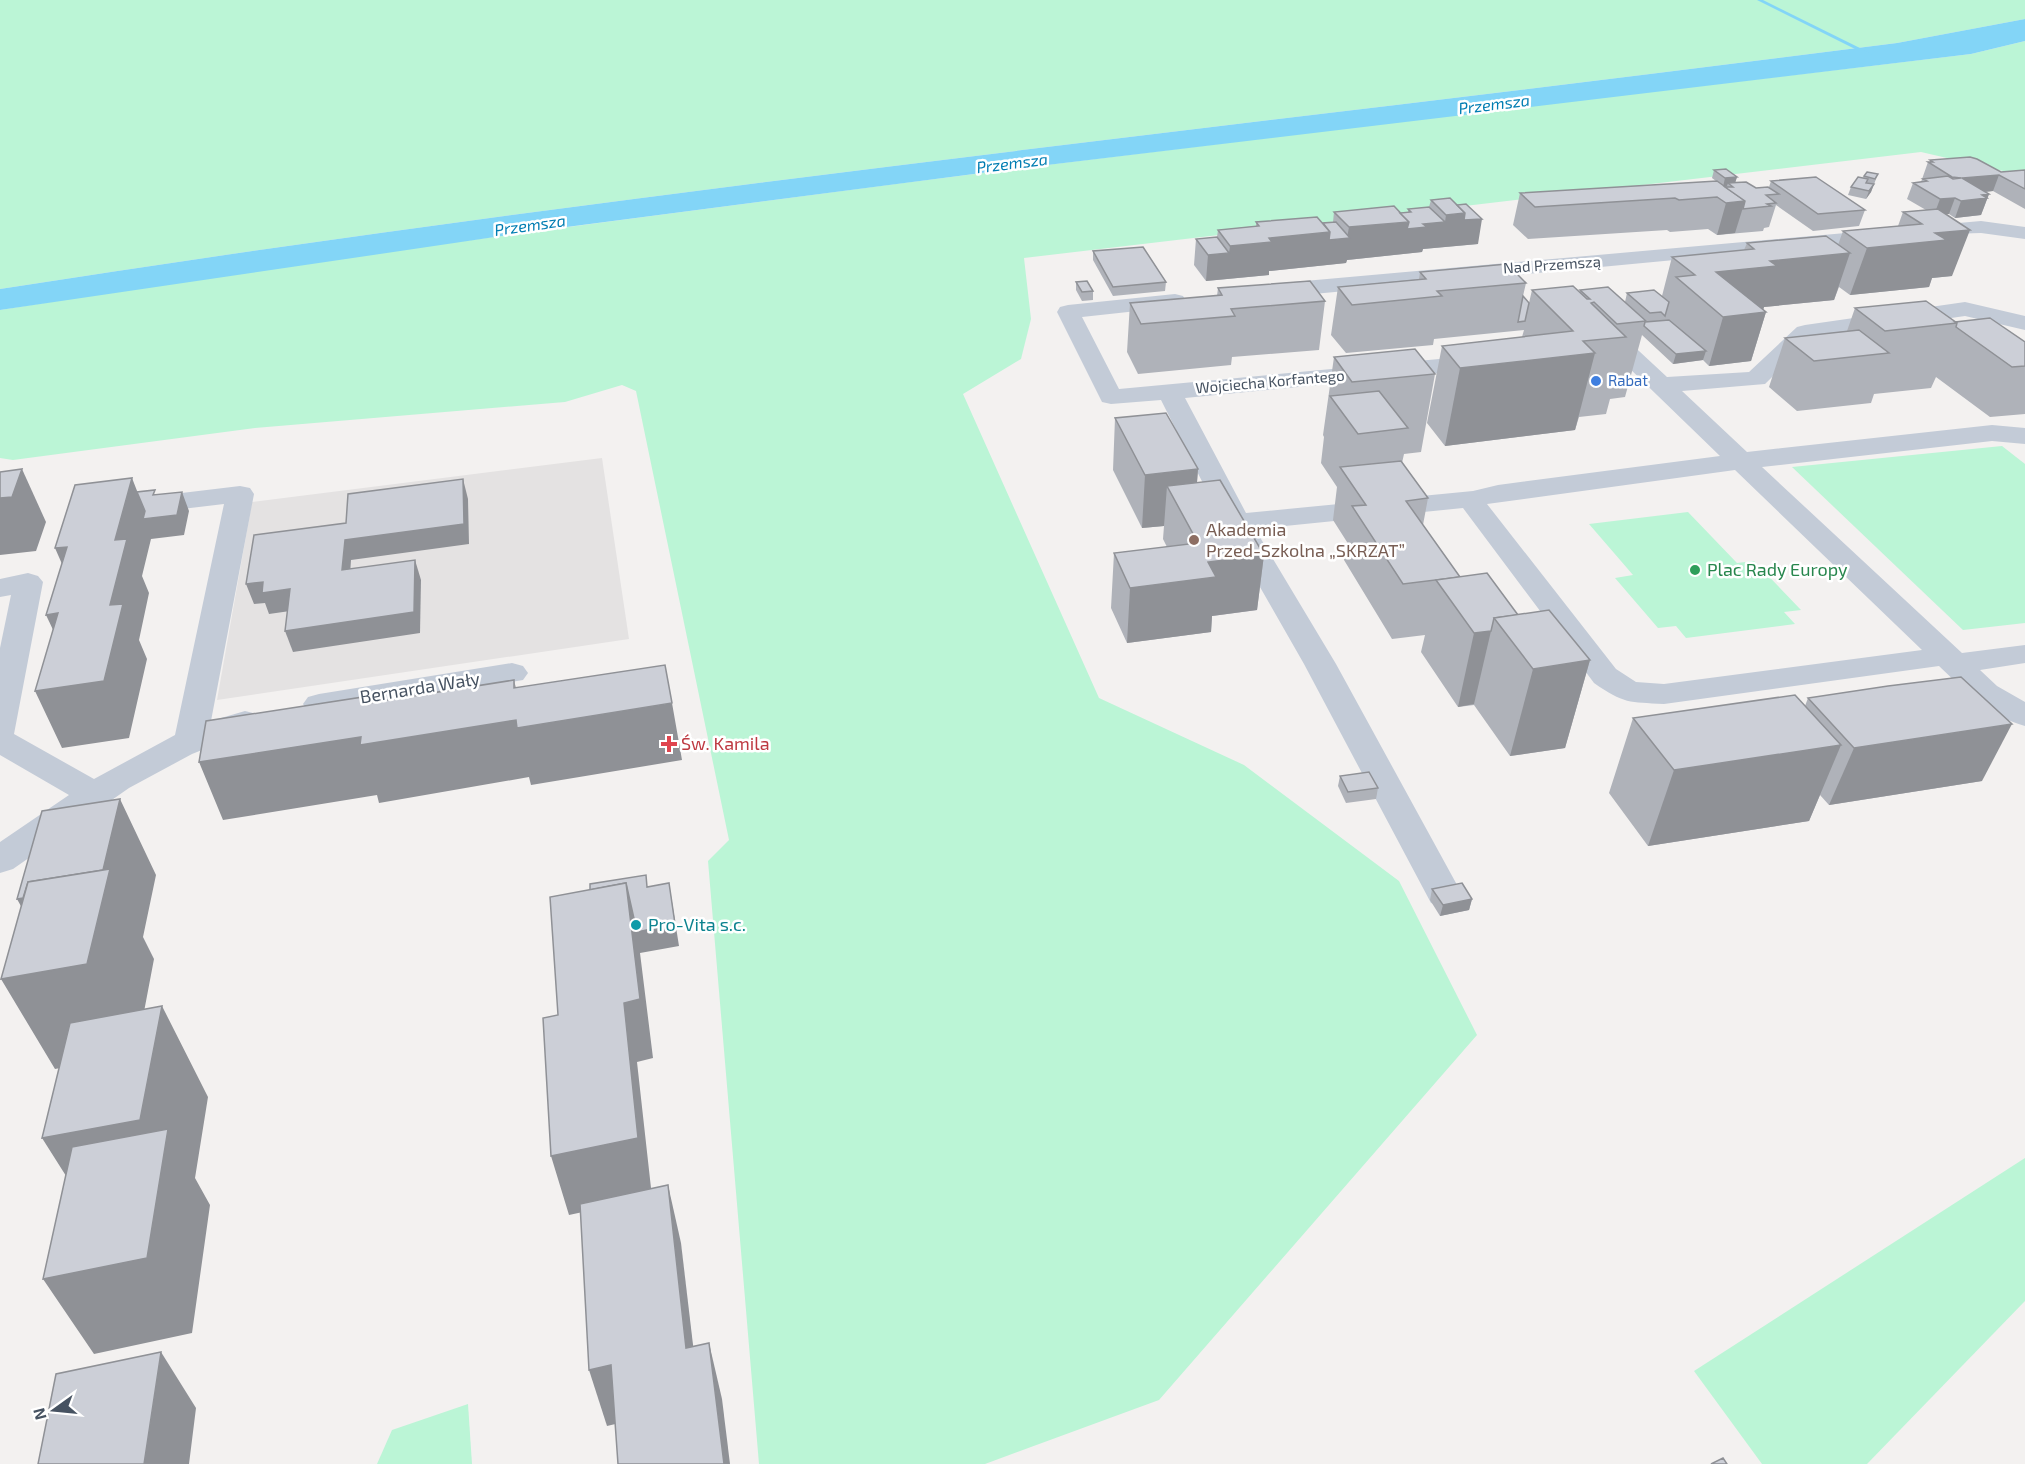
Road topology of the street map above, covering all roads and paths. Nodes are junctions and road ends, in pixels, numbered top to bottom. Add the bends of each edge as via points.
1 (2025, 233) edge
2 (1539, 268) junction
3 (1563, 291) edge
4 (1247, 294) edge
5 (1200, 298) edge
6 (1588, 315) edge
7 (2025, 323) edge
8 (1622, 348) junction
9 (1586, 352) edge
10 (1503, 360) edge
11 (1662, 385) junction
12 (1169, 392) junction
13 (2025, 436) edge
14 (1741, 461) junction
15 (1473, 499) junction
16 (114, 509) edge
17 (1238, 522) junction
18 (0, 588) edge
19 (2025, 654) edge
20 (1951, 660) junction
21 (512, 673) dead end
22 (2025, 716) edge
23 (0, 730) edge
24 (0, 740) edge
25 (191, 740) junction
26 (96, 796) junction
27 (0, 860) edge
28 (1444, 894) edge

1 - 2 street, Nad Przemszą via 1981,227 1950,228
2 - 3 street
2 - 4 street, Nad Przemszą via 1505,268
5 - 12 street, Wojciecha Korfantego via 1068,312 1111,397
6 - 8 street
7 - 11 street via 1965,309 1805,332 1756,379
8 - 9 street
8 - 11 street
10 - 12 street, Wojciecha Korfantego
11 - 14 street
12 - 17 street, Wojciecha Korfantego
13 - 14 street via 1992,434
14 - 15 street
14 - 20 street
15 - 17 street
15 - 20 street via 1605,676 1628,692 1664,694
16 - 25 street via 240,494
17 - 28 street, Wojciecha Korfantego via 1324,671
18 - 23 street via 28,582
19 - 20 street
20 - 22 street via 1986,693
21 - 25 street, Bernarda Wały via 281,712
24 - 26 street
25 - 26 street, Bernarda Wały
26 - 27 street, Bernarda Wały

